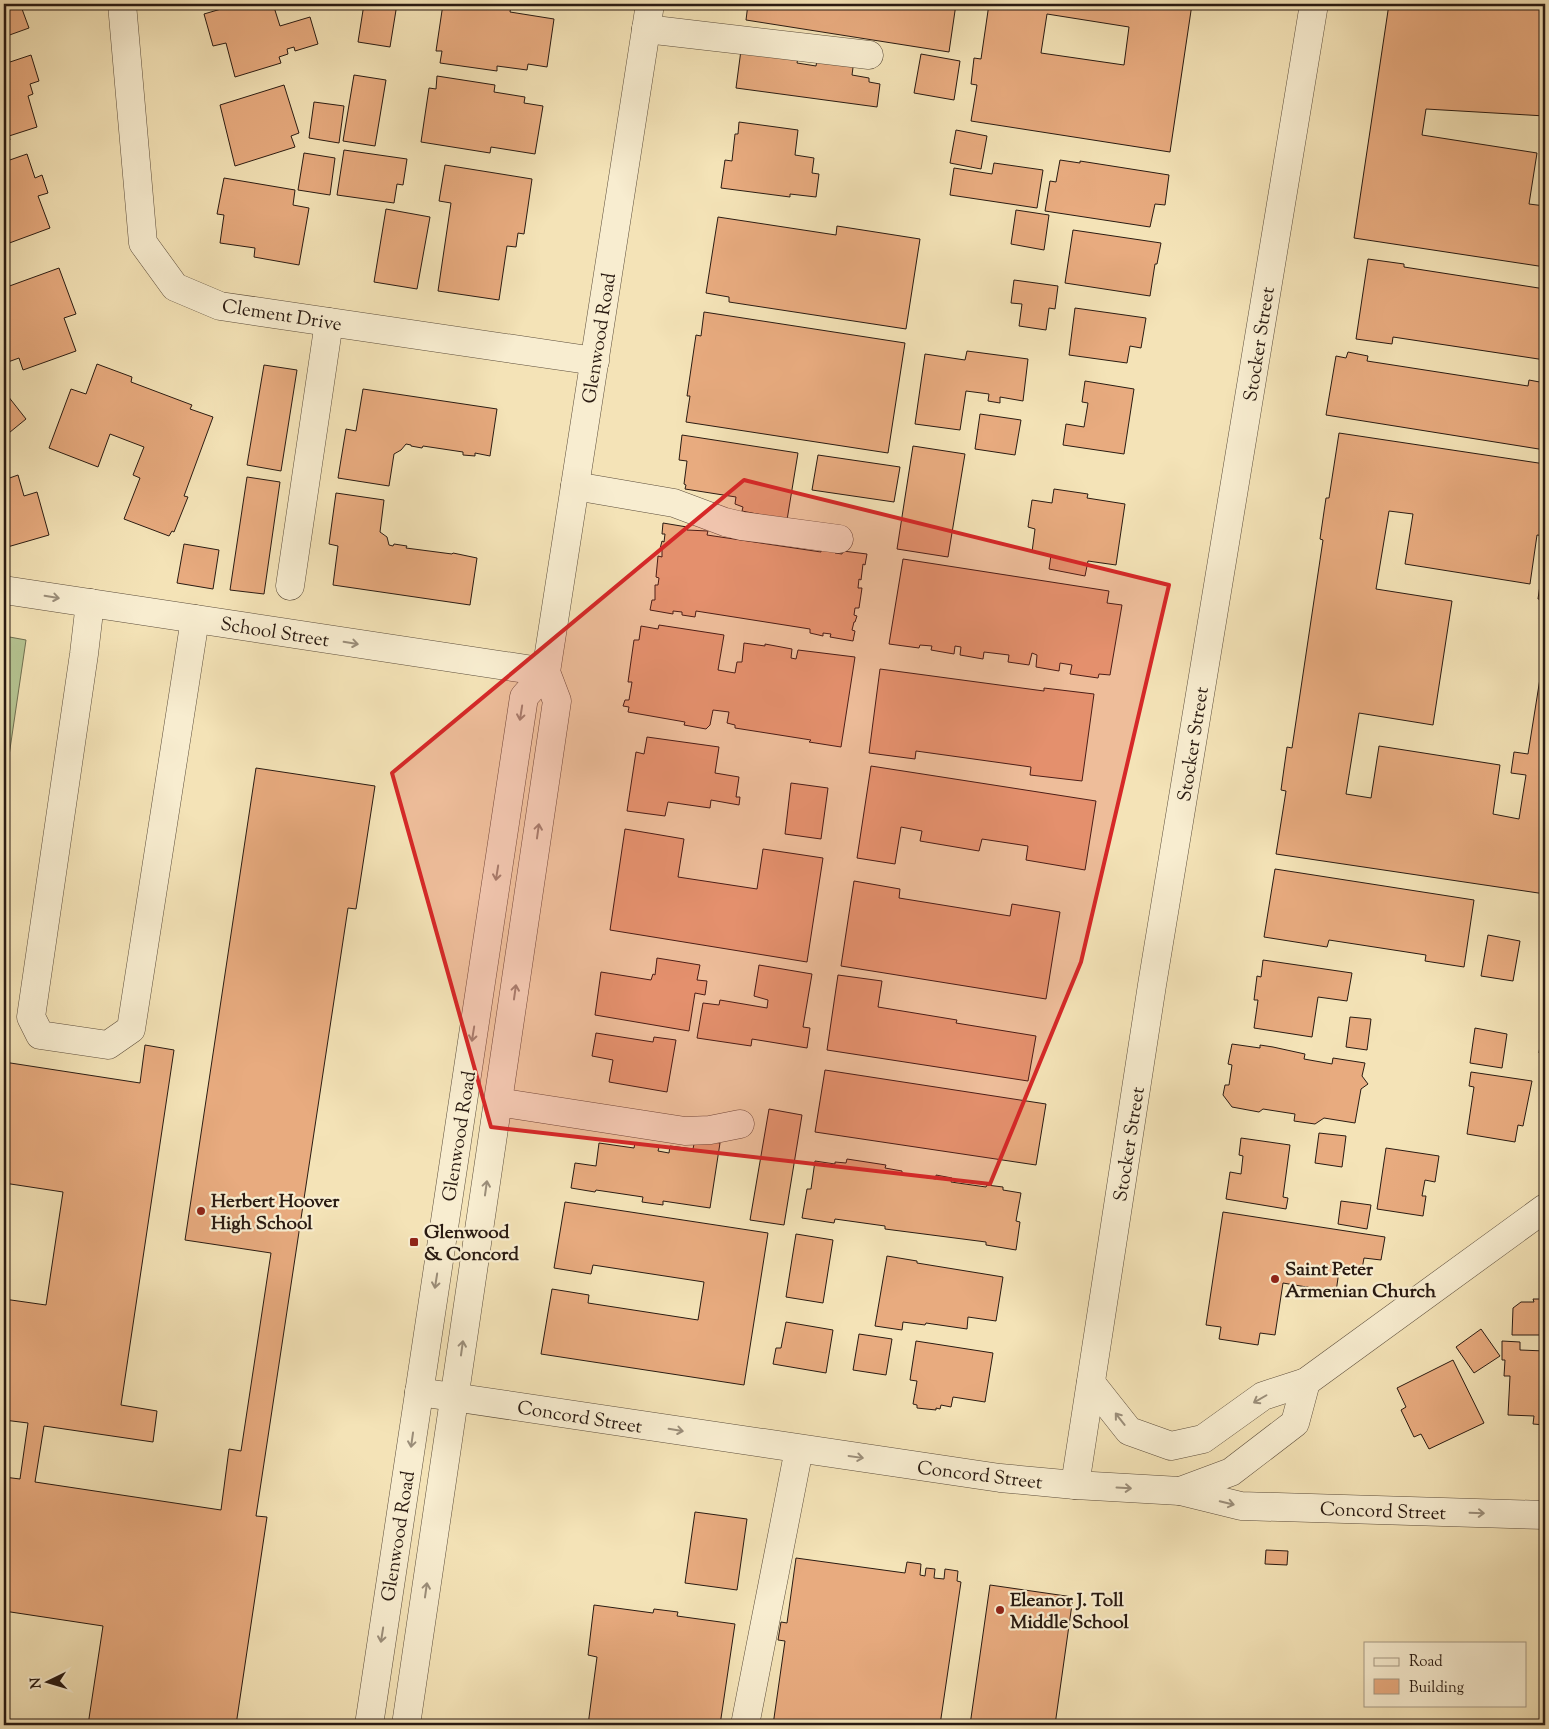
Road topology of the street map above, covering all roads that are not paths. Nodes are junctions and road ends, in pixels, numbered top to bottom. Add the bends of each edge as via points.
1 (122, 4) edge
2 (1314, 4) edge
3 (648, 16) edge
4 (869, 55) dead end
5 (329, 322) junction
6 (594, 362) junction
7 (575, 486) junction
8 (838, 539) dead end
9 (290, 586) dead end
10 (4, 590) edge
11 (90, 603) junction
12 (195, 619) junction
13 (546, 672) junction
14 (498, 1102) junction
15 (740, 1124) dead end
16 (1545, 1208) edge
17 (1306, 1382) junction
18 (1091, 1383) junction
19 (419, 1392) junction
20 (455, 1396) junction
21 (799, 1449) junction
22 (1075, 1485) junction
23 (1180, 1491) junction
24 (1545, 1515) edge
25 (369, 1725) edge
26 (406, 1725) edge
27 (745, 1725) edge

1 - 5 street, Clement Drive via 143,243 175,287 220,306
2 - 18 street, Stocker Street via 1152,986
3 - 4 street
3 - 6 street, Glenwood Road
5 - 6 street, Clement Drive
5 - 9 street
6 - 7 street, Glenwood Road
7 - 8 street via 674,503 742,526
7 - 13 street, Glenwood Road
10 -> 11 street, School Street
11 - 12 street, School Street
11 - 12 street via 31,1017 40,1035 108,1045 131,1029
12 -> 13 street, School Street
14 -> 13 street, Glenwood Road via 558,701
13 -> 19 street, Glenwood Road via 524,697
14 - 15 street via 685,1131
20 -> 14 street, Glenwood Road
16 - 17 street
17 -> 18 street via 1263,1396 1203,1439 1172,1446 1129,1431
17 - 23 street via 1295,1423 1232,1472
18 - 22 street, Stocker Street
19 - 20 street, Concord Street
19 -> 25 street, Glenwood Road
20 -> 21 street, Concord Street
26 -> 20 street, Glenwood Road
21 -> 22 street, Concord Street via 1000,1478
21 - 27 street
22 -> 23 street, Concord Street
23 -> 24 street, Concord Street via 1241,1506

